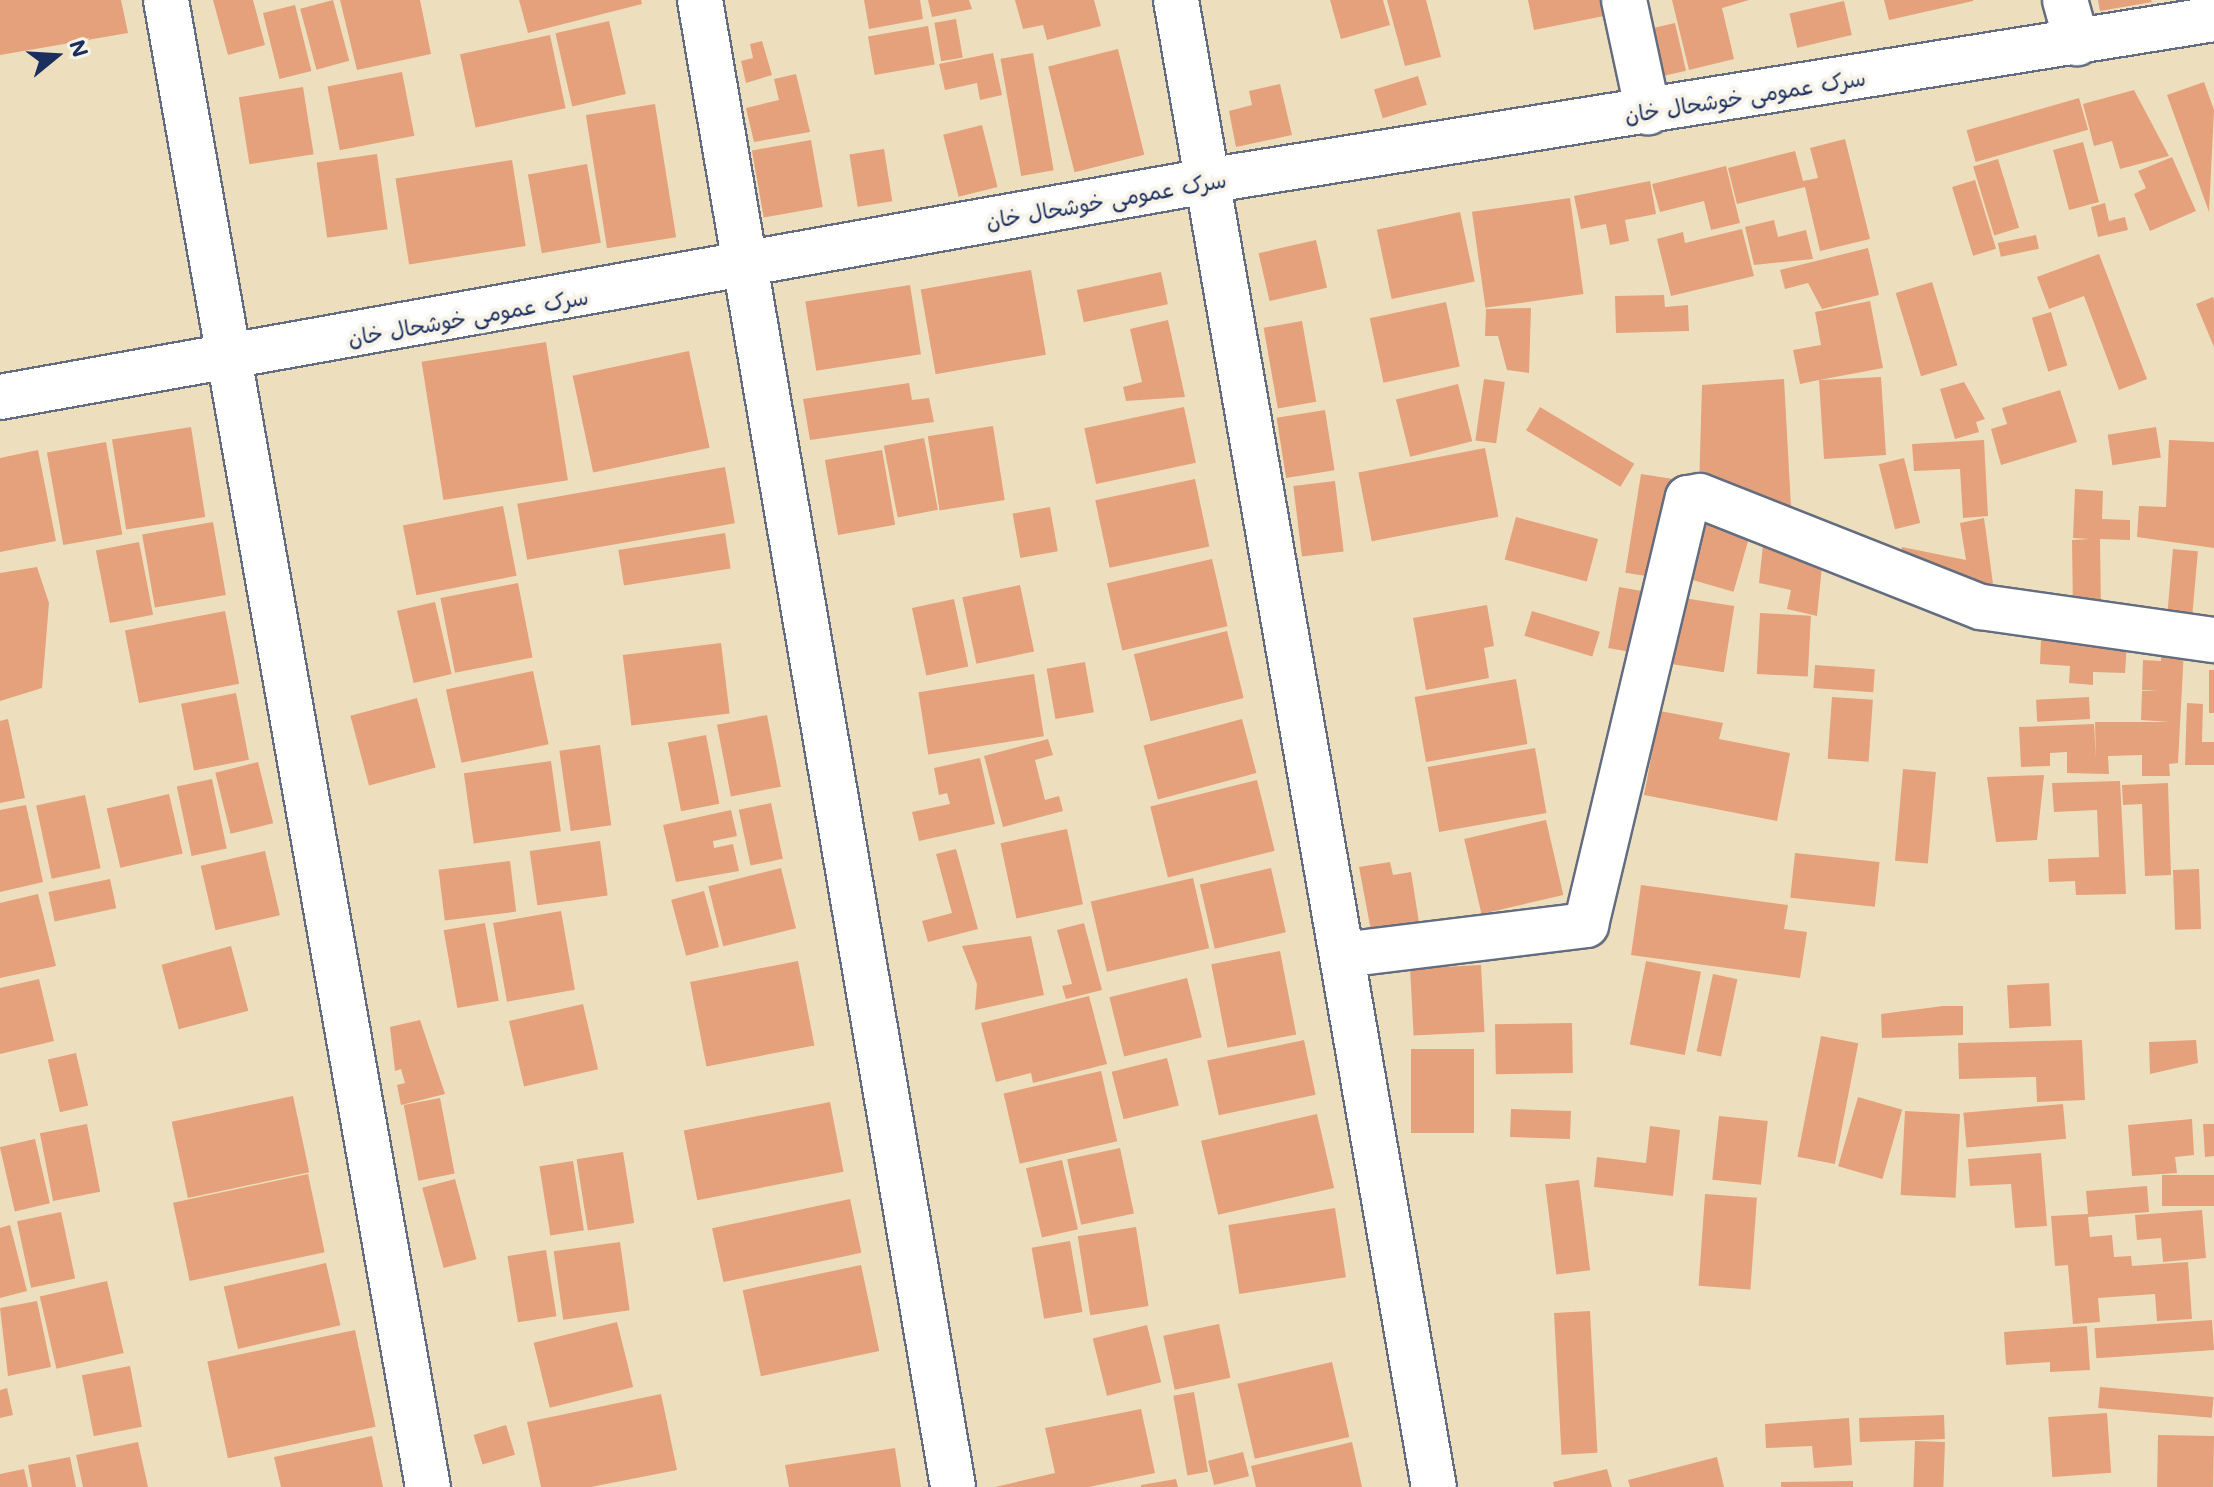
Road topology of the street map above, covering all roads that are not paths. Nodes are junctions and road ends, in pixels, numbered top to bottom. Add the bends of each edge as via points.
1 (166, 0) edge
2 (700, 0) edge
3 (1176, 0) edge
4 (1624, 0) edge
5 (2065, 0) edge
6 (2214, 19) edge
7 (2077, 43) junction
8 (1648, 112) junction
9 (1206, 181) junction
10 (748, 267) junction
11 (229, 359) junction
12 (0, 397) edge
13 (2214, 640) edge
14 (1343, 955) junction
15 (428, 1487) edge
16 (953, 1487) edge
17 (1434, 1487) edge

1 - 11 street
2 - 10 street
3 - 9 street
4 - 8 street
5 - 7 street
6 - 7 street, سرک عمومی خوشحال خان
7 - 8 street, سرک عمومی خوشحال خان
8 - 9 street, سرک عمومی خوشحال خان
9 - 10 street, سرک عمومی خوشحال خان
9 - 14 street
10 - 11 street, سرک عمومی خوشحال خان
10 - 16 street
11 - 12 street, سرک عمومی خوشحال خان
11 - 15 street
13 - 14 street via 1981,607 1700,496 1688,498 1586,925
14 - 17 street

